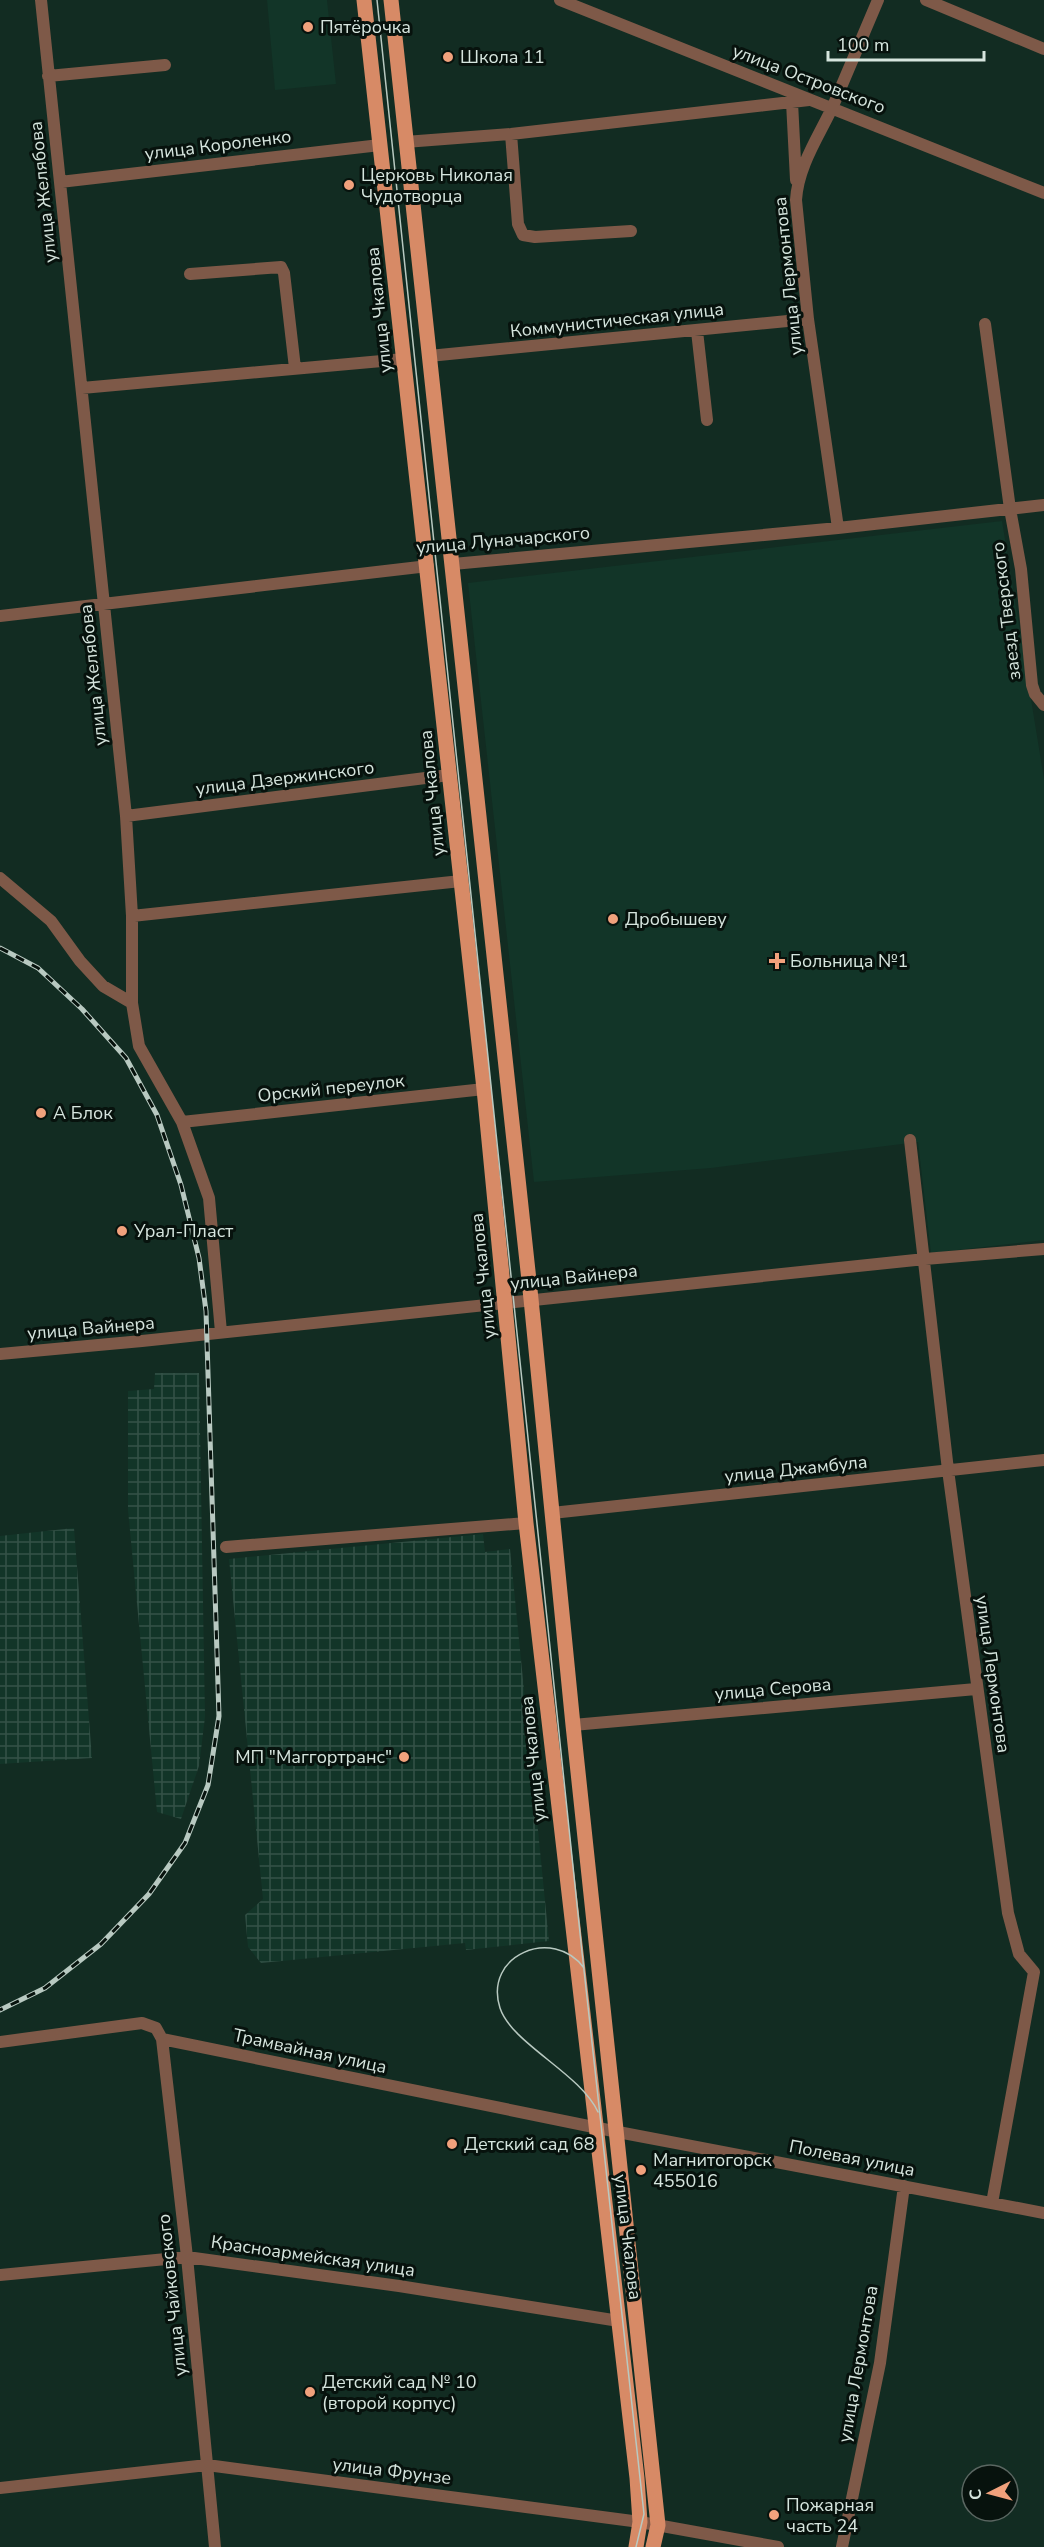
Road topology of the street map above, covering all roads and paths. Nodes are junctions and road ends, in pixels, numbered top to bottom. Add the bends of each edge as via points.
1 (41, 0) edge
2 (364, 0) edge
3 (391, 0) edge
4 (560, 0) edge
5 (878, 0) edge
6 (926, 0) edge
7 (1044, 49) edge
8 (165, 65) dead end
9 (48, 76) junction
10 (811, 100) junction
11 (792, 102) junction
12 (832, 107) junction
13 (511, 134) junction
14 (405, 142) junction
15 (380, 145) junction
16 (60, 182) junction
17 (796, 187) junction
18 (1044, 193) edge
19 (631, 231) dead end
20 (190, 274) dead end
21 (808, 319) junction
22 (985, 324) dead end
23 (697, 331) junction
24 (429, 356) junction
25 (404, 359) junction
26 (295, 368) junction
27 (82, 388) junction
28 (707, 420) dead end
29 (1044, 505) edge
30 (1010, 508) junction
31 (838, 528) junction
32 (453, 564) junction
33 (428, 566) junction
34 (104, 604) junction
35 (0, 616) edge
36 (1044, 705) edge
37 (449, 775) junction
38 (126, 816) junction
39 (0, 878) edge
40 (461, 881) junction
41 (132, 916) junction
42 (132, 1003) junction
43 (484, 1089) junction
44 (182, 1122) junction
45 (910, 1140) dead end
46 (1044, 1249) edge
47 (925, 1259) junction
48 (531, 1299) junction
49 (505, 1302) junction
50 (221, 1332) junction
51 (0, 1354) edge
52 (1044, 1460) edge
53 (948, 1470) junction
54 (552, 1513) junction
55 (526, 1522) junction
56 (226, 1547) dead end
57 (976, 1689) junction
58 (573, 1725) junction
59 (1039, 1972) edge
60 (162, 2039) junction
61 (0, 2042) edge
62 (595, 2127) junction
63 (618, 2132) junction
64 (904, 2186) junction
65 (992, 2203) junction
66 (1044, 2213) edge
67 (187, 2257) junction
68 (0, 2275) edge
69 (619, 2321) junction
70 (207, 2465) junction
71 (0, 2488) edge
72 (640, 2522) junction
73 (658, 2525) junction
74 (215, 2547) edge
75 (636, 2547) edge
76 (653, 2547) edge
77 (778, 2547) edge
78 (842, 2547) edge

1 - 9 street, улица Желябова
2 - 15 main road, улица Чкалова
3 - 14 main road, улица Чкалова
4 - 10 street, улица Островского
5 - 12 street, улица Лермонтова
6 - 7 street
8 - 9 street
9 - 16 street, улица Желябова
10 - 11 street
10 - 12 street, улица Островского
11 - 13 street
11 - 17 street
12 - 17 street, улица Лермонтова
12 - 18 street, улица Островского
13 - 14 street
13 - 19 street via 518,224 523,235
14 - 24 main road, улица Чкалова
15 - 16 street, улица Короленко
15 - 25 main road, улица Чкалова
16 - 27 street, улица Желябова
17 - 21 street, улица Лермонтова
20 - 26 street via 281,267
21 - 23 street, Коммунистическая улица
21 - 31 street, улица Лермонтова
22 - 30 street
23 - 24 street, Коммунистическая улица
23 - 28 street
24 - 32 main road, улица Чкалова
25 - 26 street
25 - 33 main road, улица Чкалова
26 - 27 street
27 - 34 street, улица Желябова
29 - 30 street, улица Луначарского
30 - 31 street, улица Луначарского
30 - 36 street, заезд Тверского via 1022,569 1032,686
31 - 32 street, улица Луначарского
32 - 33 main road, улица Луначарского
32 - 48 main road, улица Чкалова
33 - 34 street, улица Луначарского
33 - 37 main road, улица Чкалова
34 - 35 street, улица Луначарского
34 - 38 street, улица Желябова
37 - 38 street, улица Дзержинского
37 - 40 main road, улица Чкалова
38 - 41 street, улица Желябова
39 - 42 street via 51,921 103,986
40 - 41 street
40 - 43 main road, улица Чкалова
41 - 42 street, улица Желябова
42 - 44 street, улица Желябова via 139,1046
43 - 44 street, Орский переулок
43 - 49 main road, улица Чкалова
44 - 50 street, улица Желябова via 209,1198
45 - 47 street, улица Лермонтова
46 - 47 street, улица Вайнера
47 - 48 street, улица Вайнера
47 - 53 street, улица Лермонтова
48 - 49 street, улица Вайнера
48 - 54 main road, улица Чкалова
49 - 50 street, улица Вайнера
49 - 55 main road, улица Чкалова
50 - 51 street, улица Вайнера
52 - 53 street, улица Джамбула
53 - 54 street, улица Джамбула
53 - 57 street, улица Лермонтова
54 - 58 main road, улица Чкалова
55 - 56 street
55 - 62 main road, улица Чкалова
57 - 58 street, улица Серова
57 - 59 street, улица Лермонтова via 1008,1913 1019,1954
58 - 63 main road, улица Чкалова
59 - 65 street, улица Лермонтова
60 - 61 street, Трамвайная улица via 151,2025 133,2023
60 - 62 street, Трамвайная улица
60 - 67 street, улица Чайковского
62 - 63 street, Трамвайная улица
62 - 69 main road, улица Чкалова
63 - 64 street, Полевая улица
63 - 73 main road, улица Чкалова
64 - 65 street, Полевая улица
64 - 78 street, улица Лермонтова via 880,2363
65 - 66 street, Полевая улица
67 - 68 street, Красноармейская улица
67 - 69 street, Красноармейская улица
67 - 70 street, улица Чайковского
69 - 72 main road, улица Чкалова
70 - 71 street, улица Фрунзе
70 - 72 street, улица Фрунзе
70 - 74 street, улица Чайковского
72 - 73 street, улица Фрунзе
72 - 75 main road, улица Чкалова
73 - 76 main road, улица Чкалова
73 - 77 street, улица Фрунзе

